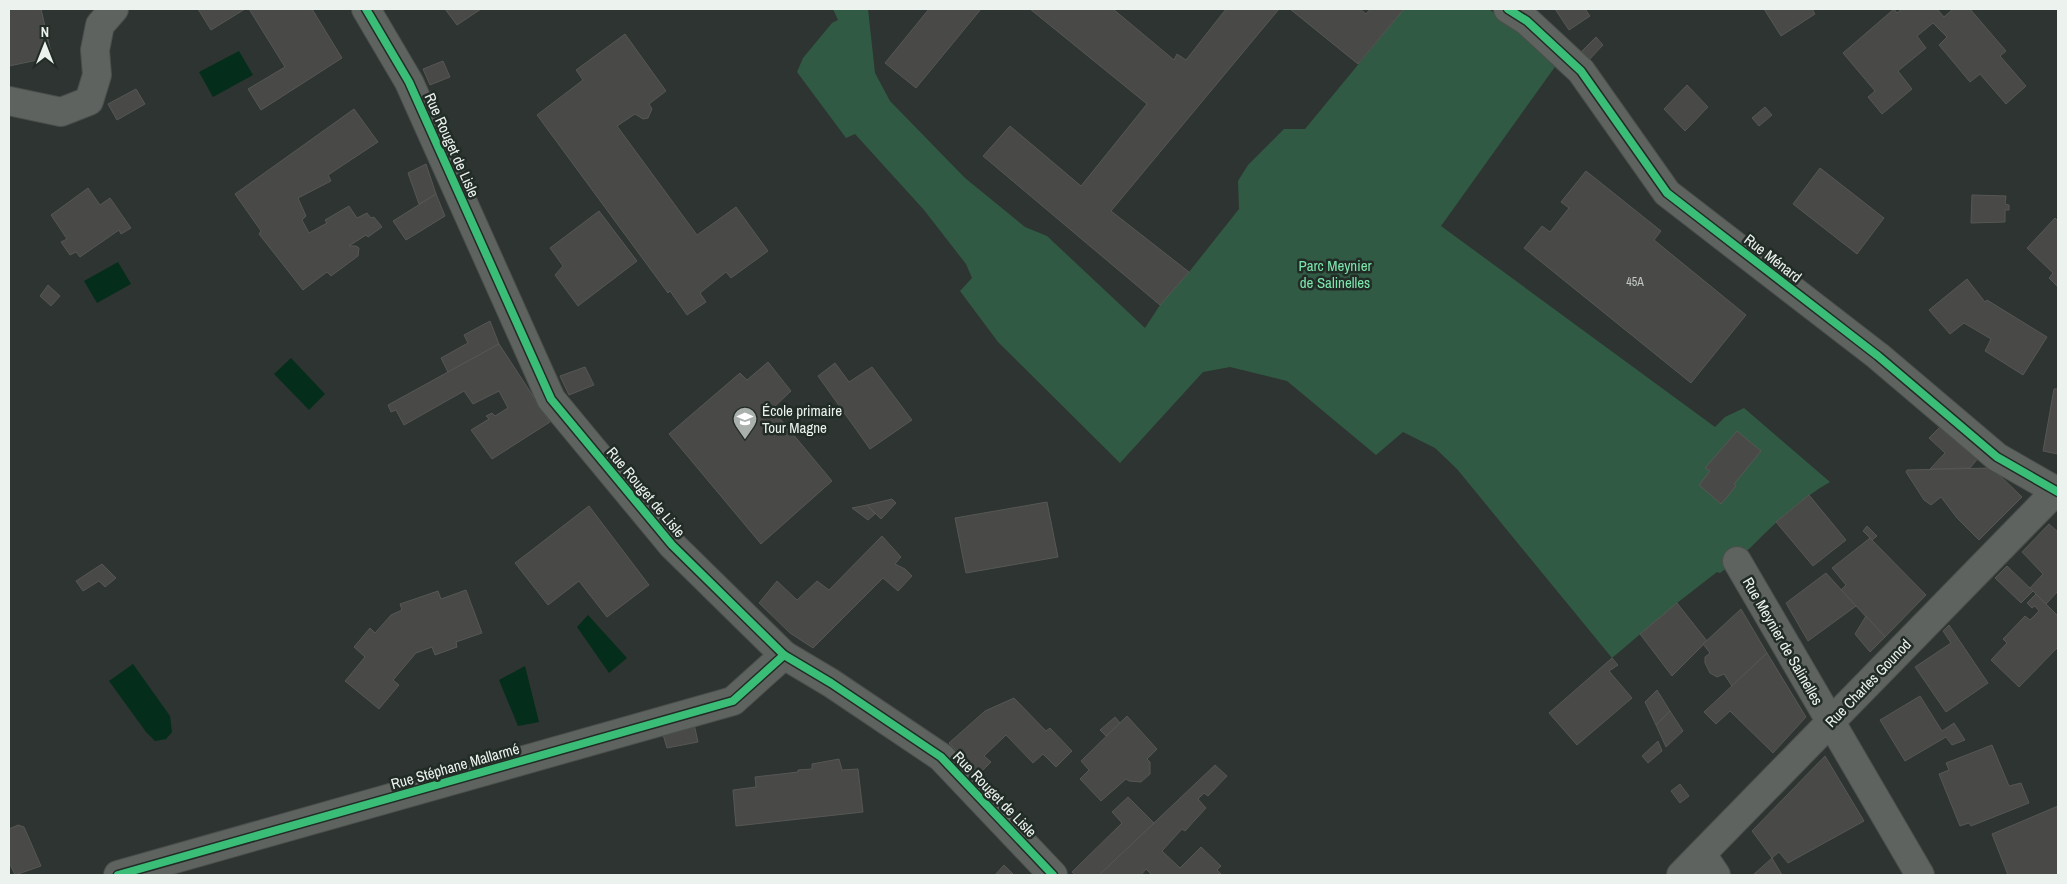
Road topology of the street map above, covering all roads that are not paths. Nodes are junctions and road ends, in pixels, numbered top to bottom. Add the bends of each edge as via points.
1 (114, 9) edge
2 (366, 9) edge
3 (1508, 9) edge
4 (9, 101) edge
5 (2057, 492) edge
6 (1738, 561) dead end
7 (784, 655) junction
8 (1830, 722) junction
9 (1709, 864) edge
10 (118, 875) edge
11 (1053, 875) edge
12 (1680, 875) edge
13 (1920, 875) edge

1 - 4 street via 100,26 95,50 97,75 89,101 60,112
2 - 7 street, Rue Rouget de Lisle via 409,82 551,399 672,545
3 - 5 street, Rue Ménard via 1527,21 1581,71 1667,193 1878,356 1997,457
5 - 8 street, Rue Charles Gounod
6 - 8 street, Rue Meynier de Salinelles
7 - 10 street, Rue Stéphane Mallarmé via 732,701
7 - 11 street, Rue Rouget de Lisle via 940,757
8 - 9 street, Rue Charles Gounod
8 - 13 street, Rue Meynier de Salinelles
9 - 12 street, Rue Charles Gounod

